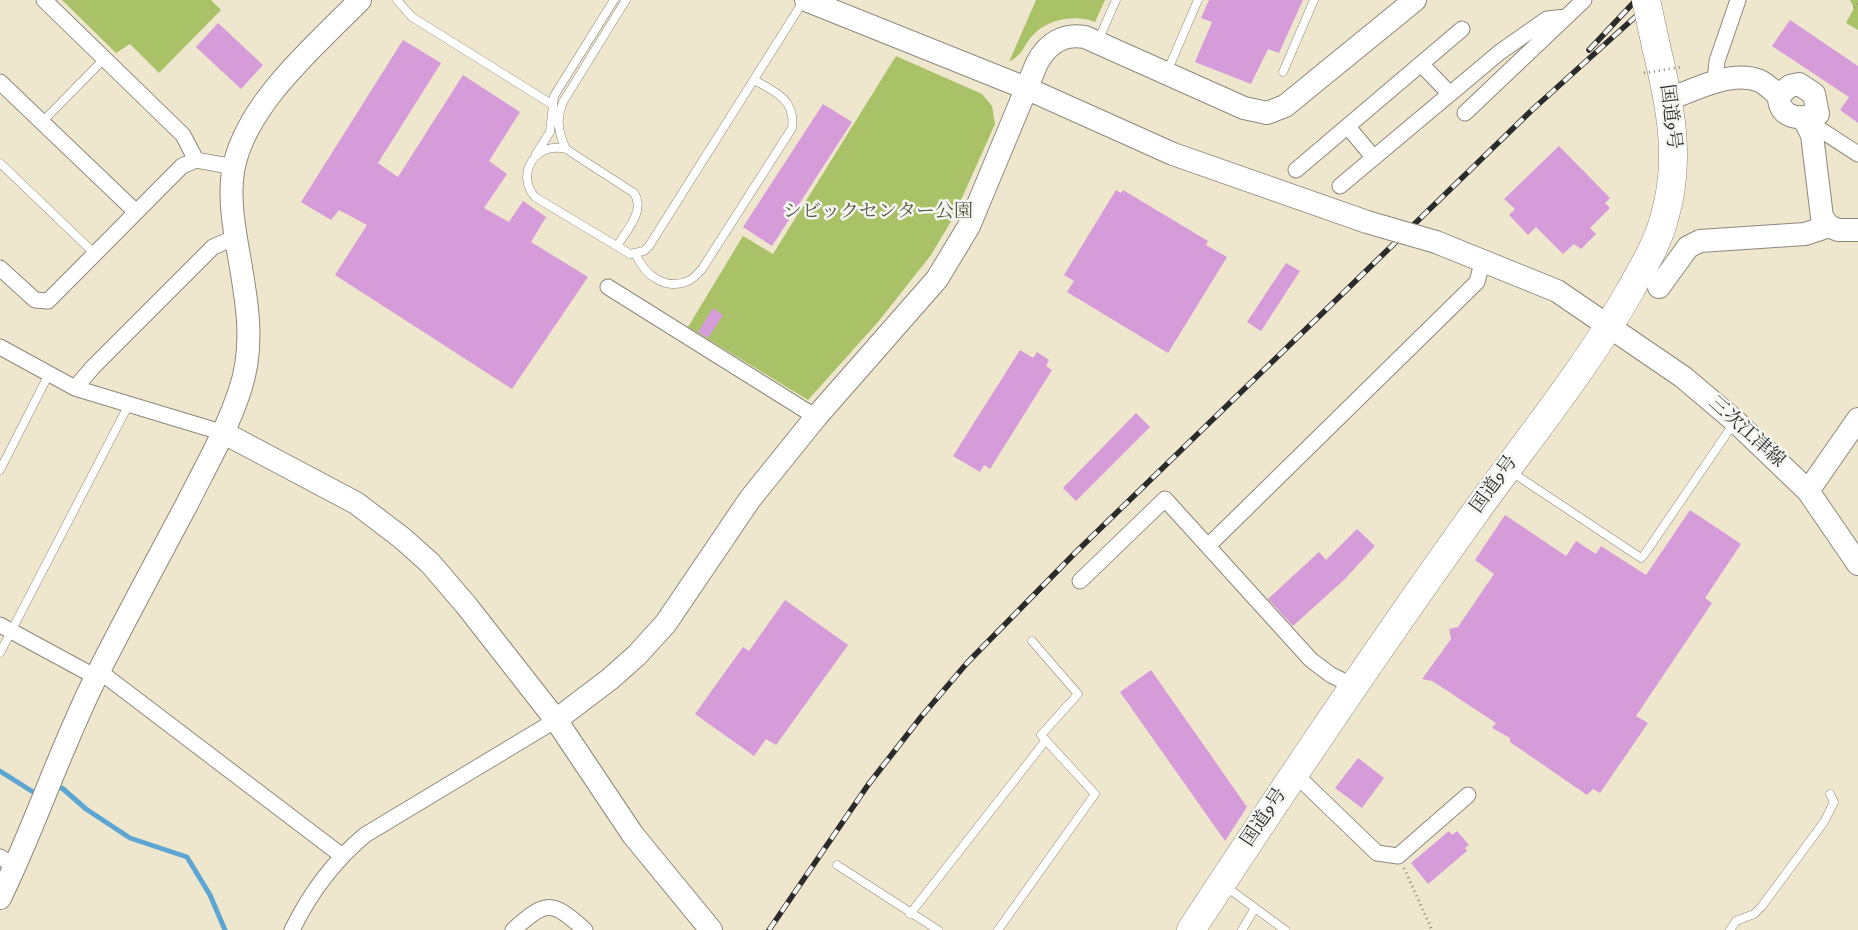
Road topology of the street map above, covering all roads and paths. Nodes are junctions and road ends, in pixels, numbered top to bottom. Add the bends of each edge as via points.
1 (44, 0) edge
2 (360, 0) edge
3 (397, 0) edge
4 (614, 0) edge
5 (626, 0) edge
6 (805, 0) edge
7 (1116, 0) edge
8 (1198, 0) edge
9 (1314, 0) edge
10 (1415, 0) edge
11 (1584, 0) edge
12 (1646, 0) edge
13 (1738, 0) edge
14 (1858, 4) edge
15 (1854, 8) dead end
16 (1566, 17) junction
17 (1462, 29) dead end
18 (1097, 43) junction
19 (105, 58) junction
20 (1420, 64) junction
21 (1682, 67) dead end
22 (1283, 72) dead end
23 (1644, 73) dead end
24 (1166, 74) junction
25 (754, 80) junction
26 (0, 82) edge
27 (1715, 82) junction
28 (1028, 89) junction
29 (1450, 94) junction
30 (1669, 99) junction
31 (553, 104) junction
32 (1465, 113) dead end
33 (1804, 119) junction
34 (42, 122) junction
35 (1348, 127) junction
36 (566, 149) junction
37 (1858, 154) edge
38 (533, 158) junction
39 (1374, 158) junction
40 (196, 160) junction
41 (0, 163) edge
42 (234, 168) junction
43 (1296, 170) dead end
44 (1340, 186) dead end
45 (136, 212) junction
46 (1829, 226) junction
47 (1858, 230) edge
48 (236, 237) junction
49 (617, 246) junction
50 (94, 253) junction
51 (636, 254) junction
52 (1483, 260) junction
53 (0, 268) edge
54 (608, 287) dead end
55 (1659, 287) dead end
56 (1609, 328) junction
57 (0, 347) edge
58 (49, 374) junction
59 (75, 388) junction
60 (129, 404) junction
61 (816, 417) junction
62 (1858, 419) edge
63 (1735, 421) junction
64 (224, 433) junction
65 (1507, 469) junction
66 (0, 470) edge
67 (1808, 491) junction
68 (1208, 546) junction
69 (1858, 564) edge
70 (1080, 581) dead end
71 (6, 628) edge
72 (1032, 641) dead end
73 (0, 653) edge
74 (97, 674) junction
75 (1354, 686) junction
76 (556, 720) junction
77 (1046, 740) junction
78 (1295, 774) junction
79 (1830, 794) dead end
80 (1468, 796) dead end
81 (341, 855) junction
82 (1398, 856) junction
83 (8, 862) edge
84 (837, 865) dead end
85 (1221, 883) junction
86 (0, 898) edge
87 (1255, 908) junction
88 (910, 914) junction
89 (292, 930) edge
90 (513, 930) edge
91 (585, 930) edge
92 (712, 930) edge
93 (938, 930) edge
94 (998, 930) edge
95 (1191, 930) edge
96 (1242, 930) edge
97 (1285, 930) edge
98 (1432, 930) edge
99 (1730, 930) edge

1 - 19 street
2 - 42 street via 272,94 248,128
3 - 31 lane via 412,17
4 - 31 lane via 554,96
5 - 36 lane via 563,102 558,130
6 - 25 lane
6 - 28 street, 三次江津線
7 - 18 lane
8 - 24 lane
9 - 22 lane
10 - 24 street via 1277,111 1258,113
11 - 16 street
12 - 30 highway, 国道9号, bridge
13 - 27 street via 1717,62
14 - 15 path
16 - 29 street via 1547,18
16 - 32 street
17 - 20 street
18 - 24 street
18 - 28 street via 1077,36 1064,37 1052,43 1037,63
19 - 34 lane
19 - 40 street via 183,135
20 - 29 street
20 - 35 street
21 - 23 path, bridge
25 - 51 lane via 649,246
25 - 51 lane via 784,99 794,116 792,128 702,270 690,280 667,283 651,277
26 - 34 street
27 - 30 street
27 - 33 street via 1740,77 1760,81 1779,95 1783,110
28 - 52 street, 三次江津線, bridge via 1173,154
28 - 61 street via 969,226 936,279
29 - 39 street
30 - 56 highway, 国道9号 via 1674,147 1671,191 1664,220 1653,249
31 - 38 lane via 550,132
33 - 37 street
33 - 46 street via 1812,135 1822,217
34 - 45 street
35 - 39 street
35 - 43 street
36 - 38 lane via 552,148
36 - 49 lane via 630,190 637,198 637,214
38 - 49 lane via 526,176 535,197
39 - 44 street
40 - 42 street
40 - 45 street via 182,166
41 - 50 lane
42 - 48 street via 232,187
45 - 50 street
46 - 47 street via 1838,230
46 - 55 street via 1805,234 1700,241 1688,247
48 - 59 street via 213,247
48 - 64 street via 248,308 248,345 241,388
49 - 51 lane
50 - 53 street via 48,301 35,300
52 - 56 street, 三次江津線 via 1557,291
52 - 68 street via 1477,282
54 - 61 street
56 - 63 street, 三次江津線 via 1683,377
56 - 65 highway, 国道9号
57 - 58 street
58 - 59 street
58 - 66 lane
59 - 60 street
60 - 64 street
60 - 71 lane
61 - 76 street via 750,499 666,623 610,679
62 - 67 street
63 - 65 lane via 1640,558
63 - 67 street, 三次江津線
64 - 74 street
64 - 76 street via 356,504 402,538 430,563 466,605
65 - 75 highway, 国道9号
67 - 69 street, 三次江津線
68 - 70 street via 1165,499
68 - 75 street via 1311,660 1331,676
71 - 73 lane
71 - 74 street
72 - 77 lane via 1078,694 1041,735
74 - 81 street
74 - 83 street
75 - 78 highway, 国道9号
76 - 81 street via 365,836
76 - 92 street via 633,835
77 - 88 lane
77 - 94 lane via 1095,794
78 - 82 street via 1377,853
78 - 85 highway, 国道9号
79 - 99 lane via 1834,802 1824,822 1758,911 1739,920
80 - 82 street
81 - 89 street via 306,901
82 - 98 path
83 - 86 street
84 - 88 lane
85 - 87 lane
85 - 95 highway, 国道9号
87 - 96 lane
87 - 97 lane
88 - 93 lane
90 - 91 street via 534,911 554,907

